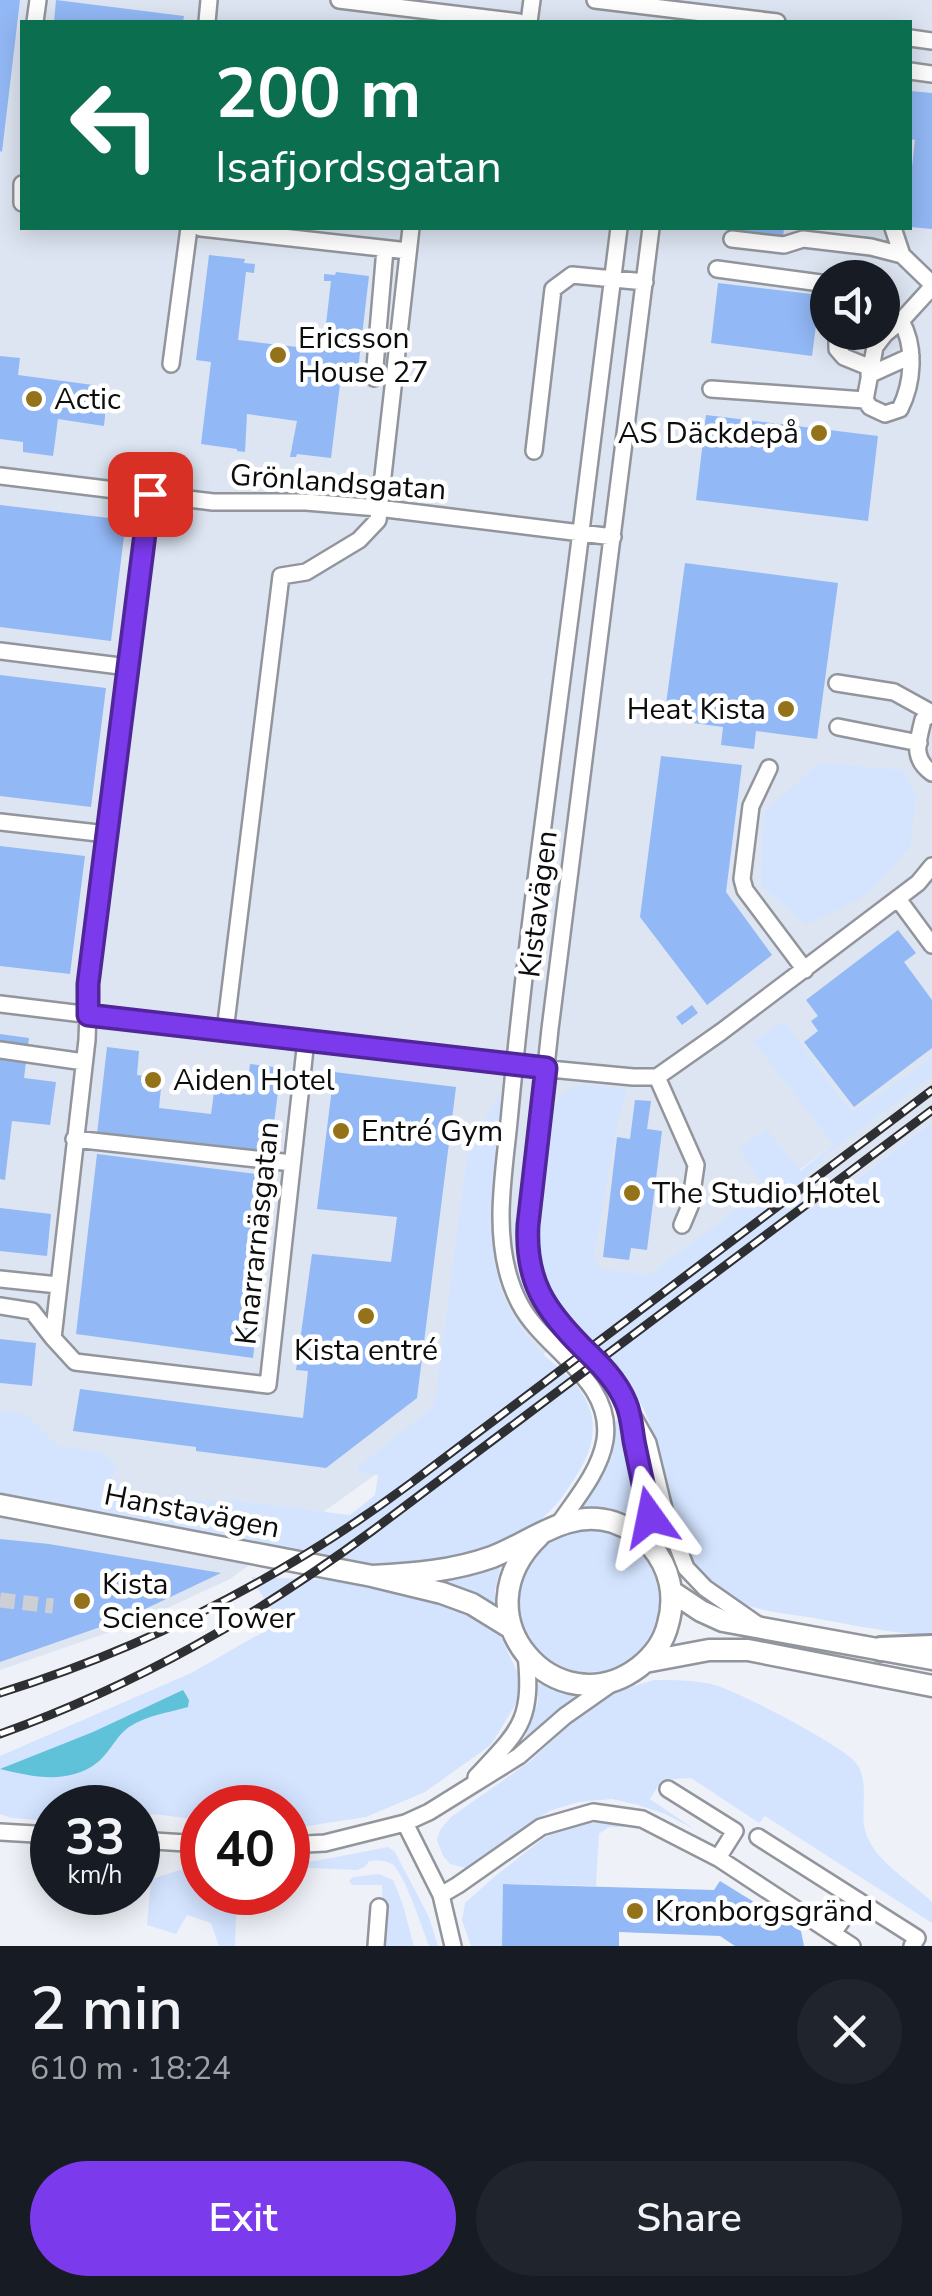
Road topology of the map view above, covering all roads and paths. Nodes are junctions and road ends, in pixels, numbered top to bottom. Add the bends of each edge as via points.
1 (339, 0) edge
2 (596, 0) edge
3 (441, 12) edge
4 (645, 14) edge
5 (678, 16) edge
6 (503, 20) edge
7 (744, 20) edge
8 (189, 230) edge
9 (219, 230) edge
10 (411, 230) edge
11 (619, 230) edge
12 (652, 230) edge
13 (894, 230) edge
14 (732, 239) dead end
15 (385, 249) junction
16 (408, 250) junction
17 (902, 255) junction
18 (717, 270) dead end
19 (613, 279) junction
20 (645, 282) junction
21 (810, 282) edge
22 (932, 286) edge
23 (901, 322) junction
24 (838, 350) edge
25 (910, 356) junction
26 (171, 364) dead end
27 (870, 371) junction
28 (374, 378) dead end
29 (710, 390) dead end
30 (865, 400) junction
31 (534, 451) dead end
32 (0, 476) edge
33 (150, 494) junction
34 (378, 508) junction
35 (581, 533) junction
36 (613, 538) junction
37 (0, 651) edge
38 (128, 666) junction
39 (837, 683) dead end
40 (932, 713) edge
41 (557, 720) junction
42 (589, 724) junction
43 (838, 727) dead end
44 (919, 744) junction
45 (769, 768) dead end
46 (932, 774) edge
47 (0, 822) edge
48 (107, 834) junction
49 (932, 866) edge
50 (81, 888) dead end
51 (535, 888) junction
52 (925, 888) edge
53 (100, 892) junction
54 (567, 893) junction
55 (898, 899) junction
56 (932, 945) edge
57 (804, 970) junction
58 (0, 1004) edge
59 (88, 1015) junction
60 (224, 1031) junction
61 (306, 1040) junction
62 (0, 1050) edge
63 (84, 1062) junction
64 (515, 1065) junction
65 (546, 1068) junction
66 (657, 1077) junction
67 (74, 1139) junction
68 (292, 1163) junction
69 (682, 1224) dead end
70 (0, 1279) edge
71 (58, 1285) junction
72 (0, 1306) edge
73 (52, 1338) junction
74 (628, 1405) junction
75 (1, 1505) edge
76 (548, 1530) junction
77 (658, 1555) junction
78 (372, 1576) junction
79 (672, 1591) junction
80 (511, 1628) junction
81 (762, 1628) junction
82 (932, 1647) edge
83 (881, 1650) junction
84 (526, 1654) junction
85 (932, 1659) edge
86 (646, 1662) junction
87 (619, 1678) junction
88 (932, 1686) edge
89 (668, 1789) dead end
90 (459, 1794) junction
91 (404, 1823) junction
92 (0, 1832) edge
93 (30, 1834) edge
94 (758, 1837) dead end
95 (310, 1844) edge
96 (718, 1858) junction
97 (441, 1895) junction
98 (378, 1907) dead end
99 (845, 1916) dead end
100 (833, 1934) junction
101 (376, 1946) edge
102 (452, 1946) edge
103 (852, 1946) edge
104 (912, 1946) edge

1 - 3 street
2 - 4 street
3 - 6 street
4 - 5 street
5 - 7 street
8 - 26 street
9 - 15 street
10 - 16 street
11 - 19 street, Kistavägen
12 - 20 street, Kistavägen
13 - 17 street
14 - 17 street via 784,245 802,239
15 - 16 street
15 - 28 street
16 - 34 street
17 - 22 street
18 - 21 street
19 - 20 street
19 - 31 street via 572,275 553,289
19 - 35 street, Kistavägen
20 - 36 street, Kistavägen
22 - 23 street
23 - 25 street
23 - 27 street via 874,347
24 - 27 street
25 - 27 street
25 - 30 street via 900,409 885,414
27 - 30 street
29 - 30 street
32 - 33 street, Grönlandsgatan
33 - 34 street, Grönlandsgatan
33 - 38 street via 136,548
34 - 35 street, Grönlandsgatan
34 - 60 street via 378,520 359,540 306,572 281,576
35 - 36 street, Grönlandsgatan
35 - 41 street, Kistavägen
36 - 42 street, Kistavägen
37 - 38 street
38 - 48 street
39 - 40 street via 894,692
40 - 44 street
41 - 42 street
41 - 51 street, Kistavägen
42 - 54 street, Kistavägen
43 - 44 street
44 - 46 street via 918,757
45 - 57 street via 751,806 742,879
47 - 48 street
48 - 53 street
49 - 52 street
50 - 53 street
51 - 54 street
51 - 64 street, Kistavägen
52 - 55 street
53 - 59 street
54 - 65 street, Kistavägen
55 - 56 street
55 - 57 street
57 - 66 street
58 - 59 street
59 - 60 street
59 - 63 street
60 - 61 street
61 - 64 street
61 - 68 street, Knarrarnäsgatan
62 - 63 street
63 - 67 street
64 - 65 street
64 - 76 street, Kistavägen via 500,1214 506,1264 520,1306 585,1378 605,1417 606,1437 591,1476
65 - 66 street
65 - 74 street, Kistavägen via 528,1225 530,1268 558,1322
66 - 69 street via 696,1165
67 - 68 street
67 - 71 street
68 - 73 street, Knarrarnäsgatan via 268,1386 76,1362
70 - 71 street
71 - 73 street
72 - 73 street, Knarrarnäsgatan via 32,1311
74 - 77 street, Kistavägen
74 - 81 street via 648,1444 686,1568
75 - 78 main road, Hanstavägen
76 - 77 main road, Hanstavägen via 589,1518 621,1524
76 - 78 main road, Hanstavägen via 462,1565
76 - 80 main road, Hanstavägen via 526,1547 510,1577
77 - 79 main road, Hanstavägen
78 - 80 main road, Hanstavägen via 472,1604
79 - 81 main road via 722,1621
79 - 86 main road via 667,1630
80 - 84 main road, Hanstavägen
81 - 83 main road
82 - 83 highway
83 - 85 main road
84 - 87 main road, Hanstavägen via 568,1681
84 - 90 street via 528,1699 517,1730
86 - 87 main road, Hanstavägen
86 - 88 main road, Hanstavägen via 748,1650
87 - 90 street
89 - 96 street via 735,1832
90 - 91 street
91 - 95 street
91 - 97 street
92 - 93 street
94 - 104 street via 917,1938
96 - 97 street via 642,1819 593,1812 541,1827
96 - 100 street
97 - 102 street
98 - 101 street
99 - 100 street
100 - 103 street

